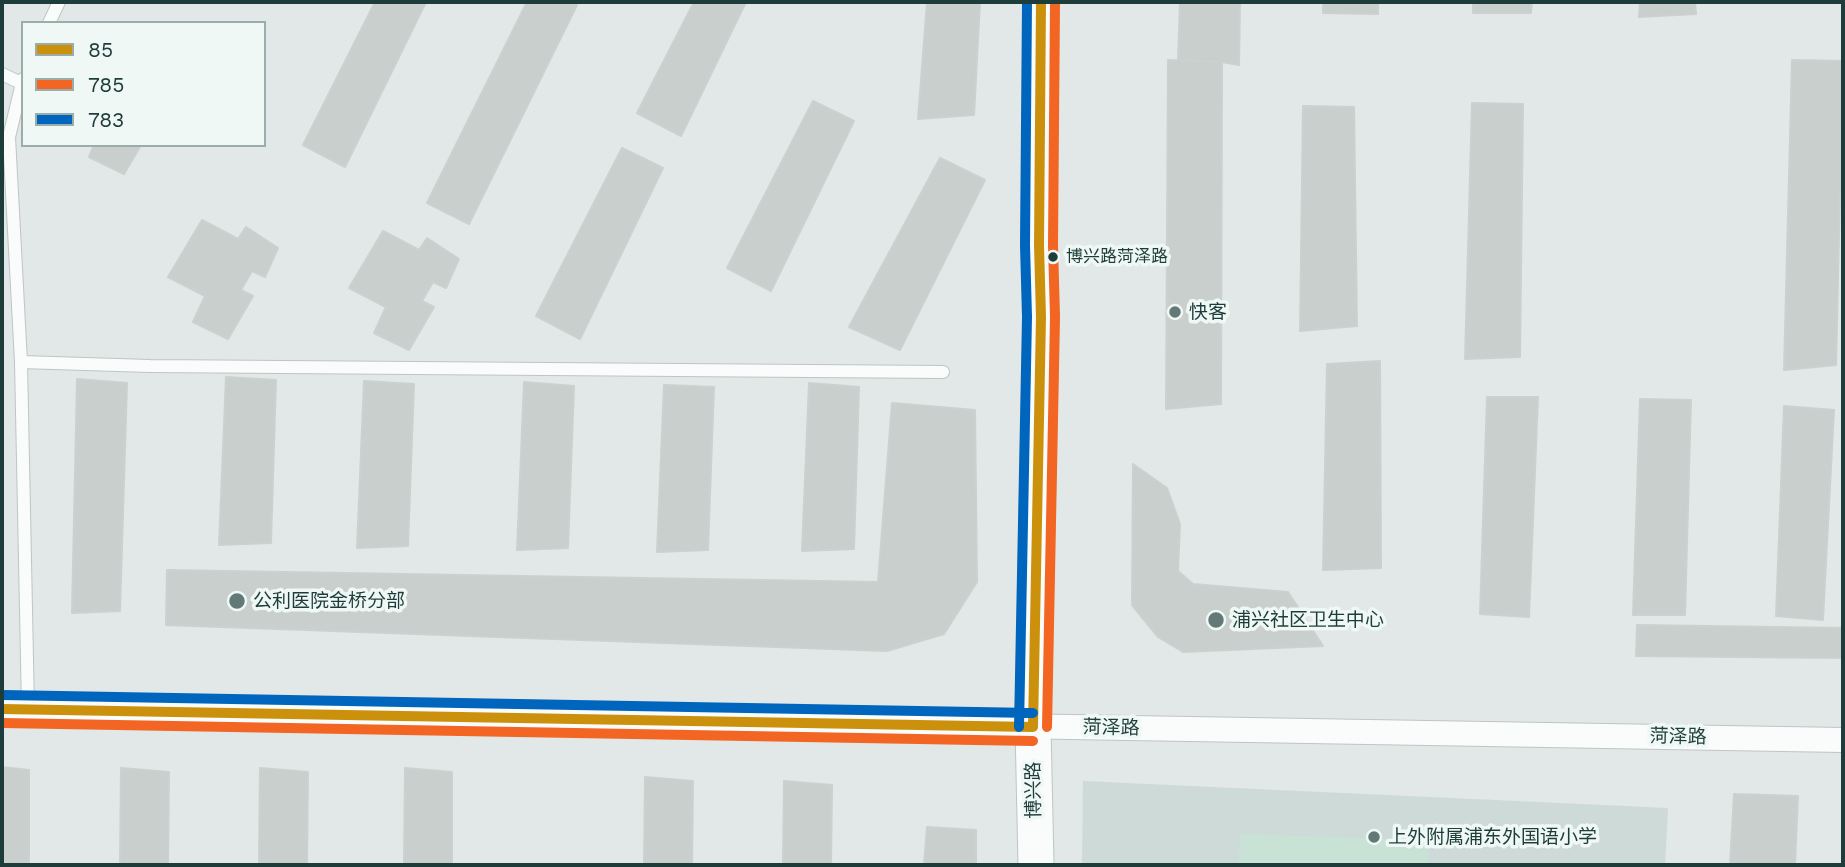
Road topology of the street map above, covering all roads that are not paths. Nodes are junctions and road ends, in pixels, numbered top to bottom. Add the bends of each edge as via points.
1 (59, 2) edge
2 (1041, 2) edge
3 (50, 21) edge
4 (2, 74) edge
5 (21, 81) edge
6 (21, 85) edge
7 (21, 362) junction
8 (943, 372) dead end
9 (2, 709) edge
10 (28, 709) junction
11 (1033, 727) junction
12 (1843, 740) edge
13 (1036, 865) edge

1 - 3 lane
2 - 11 street, 博兴路
4 - 5 lane
6 - 7 lane via 9,137
7 - 8 lane
7 - 10 lane
9 - 10 street, 菏泽路
10 - 11 street, 菏泽路
11 - 12 street, 菏泽路
11 - 13 street, 博兴路

